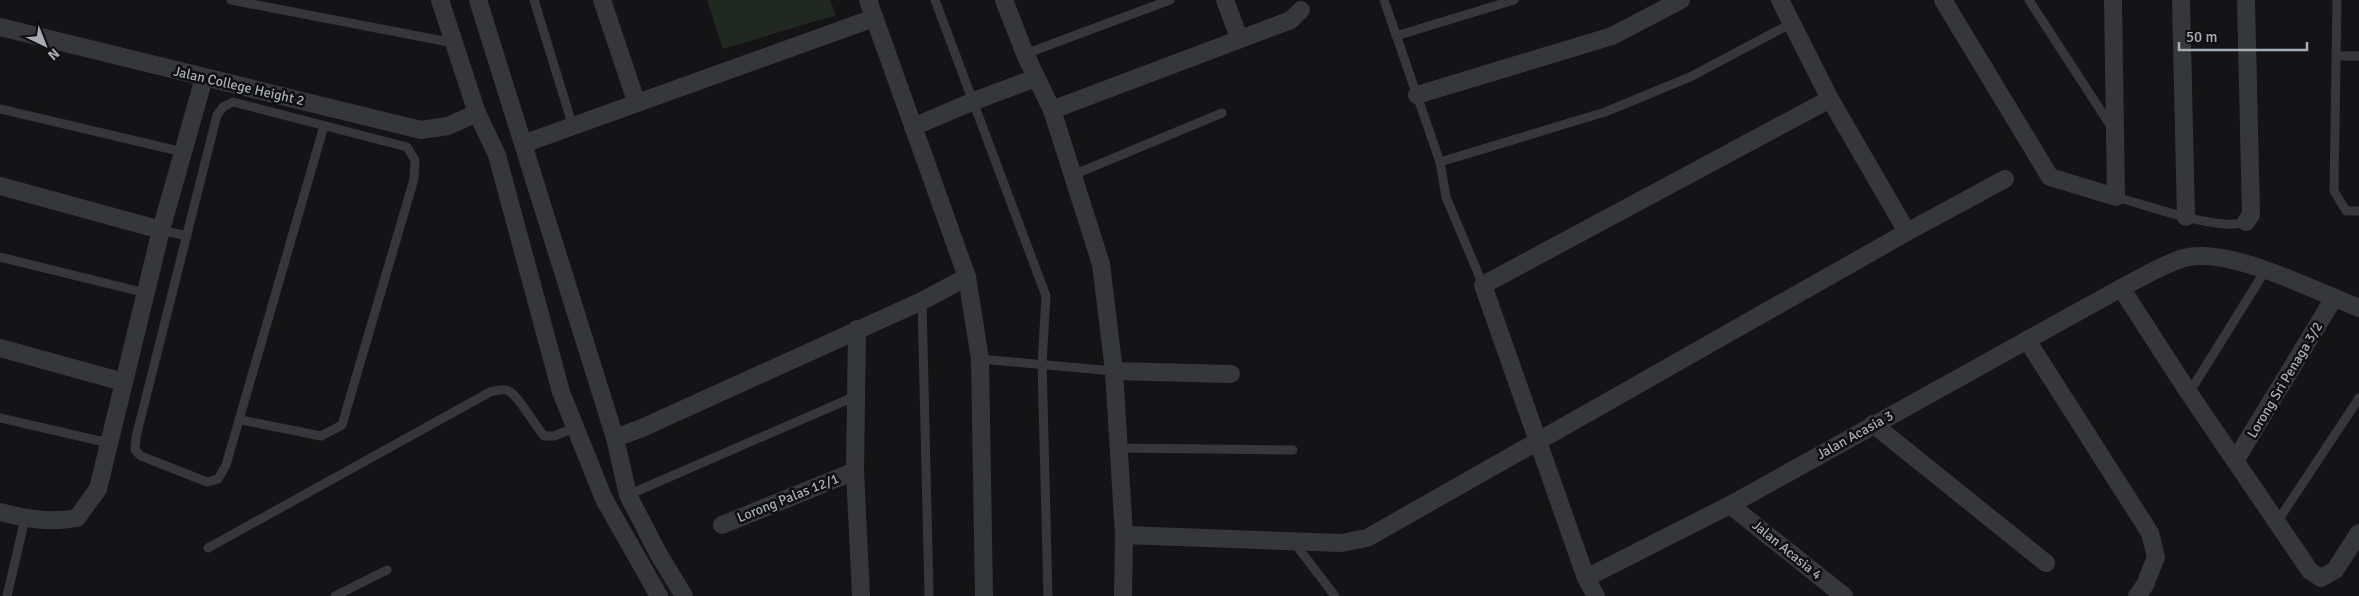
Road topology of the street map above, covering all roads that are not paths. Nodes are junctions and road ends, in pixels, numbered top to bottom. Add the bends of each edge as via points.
1 (231, 0) edge
2 (440, 0) edge
3 (478, 0) edge
4 (534, 0) edge
5 (602, 0) edge
6 (868, 0) edge
7 (935, 0) edge
8 (1004, 0) edge
9 (1170, 0) edge
10 (1225, 0) edge
11 (1384, 0) edge
12 (1514, 0) edge
13 (1682, 0) edge
14 (1780, 0) edge
15 (2029, 0) edge
16 (2112, 0) edge
17 (2181, 0) edge
18 (2246, 0) edge
19 (2337, 0) edge
20 (1950, 2) edge
21 (1300, 5) edge
22 (874, 18) junction
23 (1792, 24) junction
24 (0, 27) edge
25 (1396, 36) junction
26 (1239, 38) junction
27 (454, 42) junction
28 (1025, 54) junction
29 (2336, 56) junction
30 (2359, 56) edge
31 (204, 78) junction
32 (1036, 78) junction
33 (1417, 95) junction
34 (1830, 99) junction
35 (636, 101) junction
36 (974, 101) junction
37 (0, 109) edge
38 (1052, 110) junction
39 (1222, 113) dead end
40 (477, 114) junction
41 (324, 126) junction
42 (573, 127) junction
43 (913, 127) junction
44 (2115, 133) junction
45 (523, 144) junction
46 (183, 152) junction
47 (1440, 162) junction
48 (1073, 175) junction
49 (2005, 179) dead end
50 (0, 186) edge
51 (2116, 197) junction
52 (2359, 211) edge
53 (2186, 217) junction
54 (2246, 222) joint
55 (161, 230) junction
56 (1907, 232) junction
57 (187, 236) junction
58 (0, 257) edge
59 (2265, 271) junction
60 (967, 277) junction
61 (1483, 285) junction
62 (2121, 288) junction
63 (146, 293) junction
64 (2334, 298) junction
65 (922, 301) junction
66 (2359, 308) edge
67 (857, 329) junction
68 (2027, 340) junction
69 (0, 348) edge
70 (980, 359) junction
71 (1042, 363) junction
72 (1114, 371) junction
73 (1231, 374) dead end
74 (123, 382) junction
75 (2189, 393) junction
76 (856, 396) junction
77 (2359, 398) edge
78 (0, 418) edge
79 (241, 420) junction
80 (1873, 424) junction
81 (574, 428) junction
82 (615, 438) junction
83 (1537, 441) junction
84 (109, 443) junction
85 (1118, 448) junction
86 (1293, 450) dead end
87 (2235, 461) junction
88 (855, 471) junction
89 (628, 495) junction
90 (1730, 505) junction
91 (0, 512) edge
92 (25, 519) junction
93 (2277, 522) junction
94 (722, 526) dead end
95 (2359, 533) edge
96 (1124, 535) junction
97 (1292, 541) junction
98 (208, 548) dead end
99 (2046, 563) dead end
100 (387, 570) dead end
101 (1586, 578) junction
102 (5, 592) edge
103 (334, 596) edge
104 (659, 596) edge
105 (684, 596) edge
106 (861, 596) edge
107 (930, 596) edge
108 (984, 596) edge
109 (1048, 596) edge
110 (1123, 596) edge
111 (1335, 596) edge
112 (1596, 596) edge
113 (1844, 596) edge
114 (2137, 596) edge

1 - 27 lane
2 - 27 street
3 - 45 street
4 - 42 lane
5 - 35 street
6 - 22 street
7 - 36 lane
8 - 28 street
9 - 28 lane
10 - 26 street
11 - 25 lane
12 - 25 lane
13 - 33 street via 1612,36
14 - 23 street
15 - 44 lane
16 - 44 street
17 - 53 street
18 - 54 street via 2251,215
19 - 29 lane
20 - 51 street via 2050,177
21 - 26 street via 1291,20
22 - 35 street
22 - 43 street
23 - 34 street
23 - 47 lane via 1690,77 1606,112
24 - 31 street, Jalan College Height 2
25 - 33 lane
26 - 38 street
27 - 40 street
28 - 32 street
29 - 30 lane
29 - 52 lane via 2334,191 2346,211
31 - 40 street, Jalan College Height 2 via 421,130 448,126
31 - 46 street
32 - 36 street
32 - 38 street
33 - 47 lane
34 - 56 street
34 - 61 street
35 - 42 street
36 - 43 street
36 - 71 lane via 1046,296
37 - 46 lane
38 - 48 street
39 - 48 lane
40 - 81 street via 497,155 560,392
41 - 57 lane via 233,102 223,107 217,115
41 - 79 lane
41 - 79 lane via 407,147 416,160 414,179 342,425 321,436
42 - 45 street
43 - 60 street
44 - 51 street
45 - 82 street
46 - 55 street
47 - 61 lane via 1446,197
48 - 72 street via 1101,264
49 - 56 street
50 - 55 street
51 - 53 lane
53 - 54 lane via 2238,226
55 - 57 lane
55 - 63 street
56 - 83 street
57 - 79 lane via 135,450 141,456 208,482 218,479 226,465
58 - 63 lane
59 - 62 street, Jalan Acasia 3 via 2209,255 2183,258
59 - 64 street, Jalan Acasia 3
59 - 75 lane
60 - 65 street
60 - 70 street
61 - 83 street
62 - 68 street, Jalan Acasia 3
62 - 75 street
63 - 74 street
64 - 66 street, Jalan Acasia 3
64 - 87 street, Lorong Sri Penaga 3/2
65 - 67 street
65 - 107 lane
67 - 76 street
67 - 82 street
68 - 80 street, Jalan Acasia 3
68 - 114 street via 2150,533 2156,557
69 - 74 street
70 - 71 lane
70 - 108 street
71 - 72 lane
71 - 109 lane
72 - 73 street
72 - 85 street
74 - 84 street
75 - 87 street
76 - 88 street
76 - 89 lane
77 - 93 lane
78 - 84 lane
80 - 90 street, Jalan Acasia 3
80 - 99 street
81 - 98 lane via 554,436 544,436 514,394 505,390 490,392
81 - 104 street via 604,499
82 - 89 street
83 - 97 street via 1367,538 1341,543
83 - 101 street
84 - 92 street via 98,489 77,518 57,522
85 - 86 lane
85 - 96 street
87 - 93 street
88 - 94 street, Lorong Palas 12/1
88 - 106 street
89 - 105 street
90 - 101 street, Jalan Acasia 3
90 - 113 street, Jalan Acasia 4
91 - 92 street
92 - 102 lane
93 - 95 street via 2310,570 2321,578 2335,570
96 - 97 street
96 - 110 street
97 - 111 lane
100 - 103 lane
101 - 112 street

